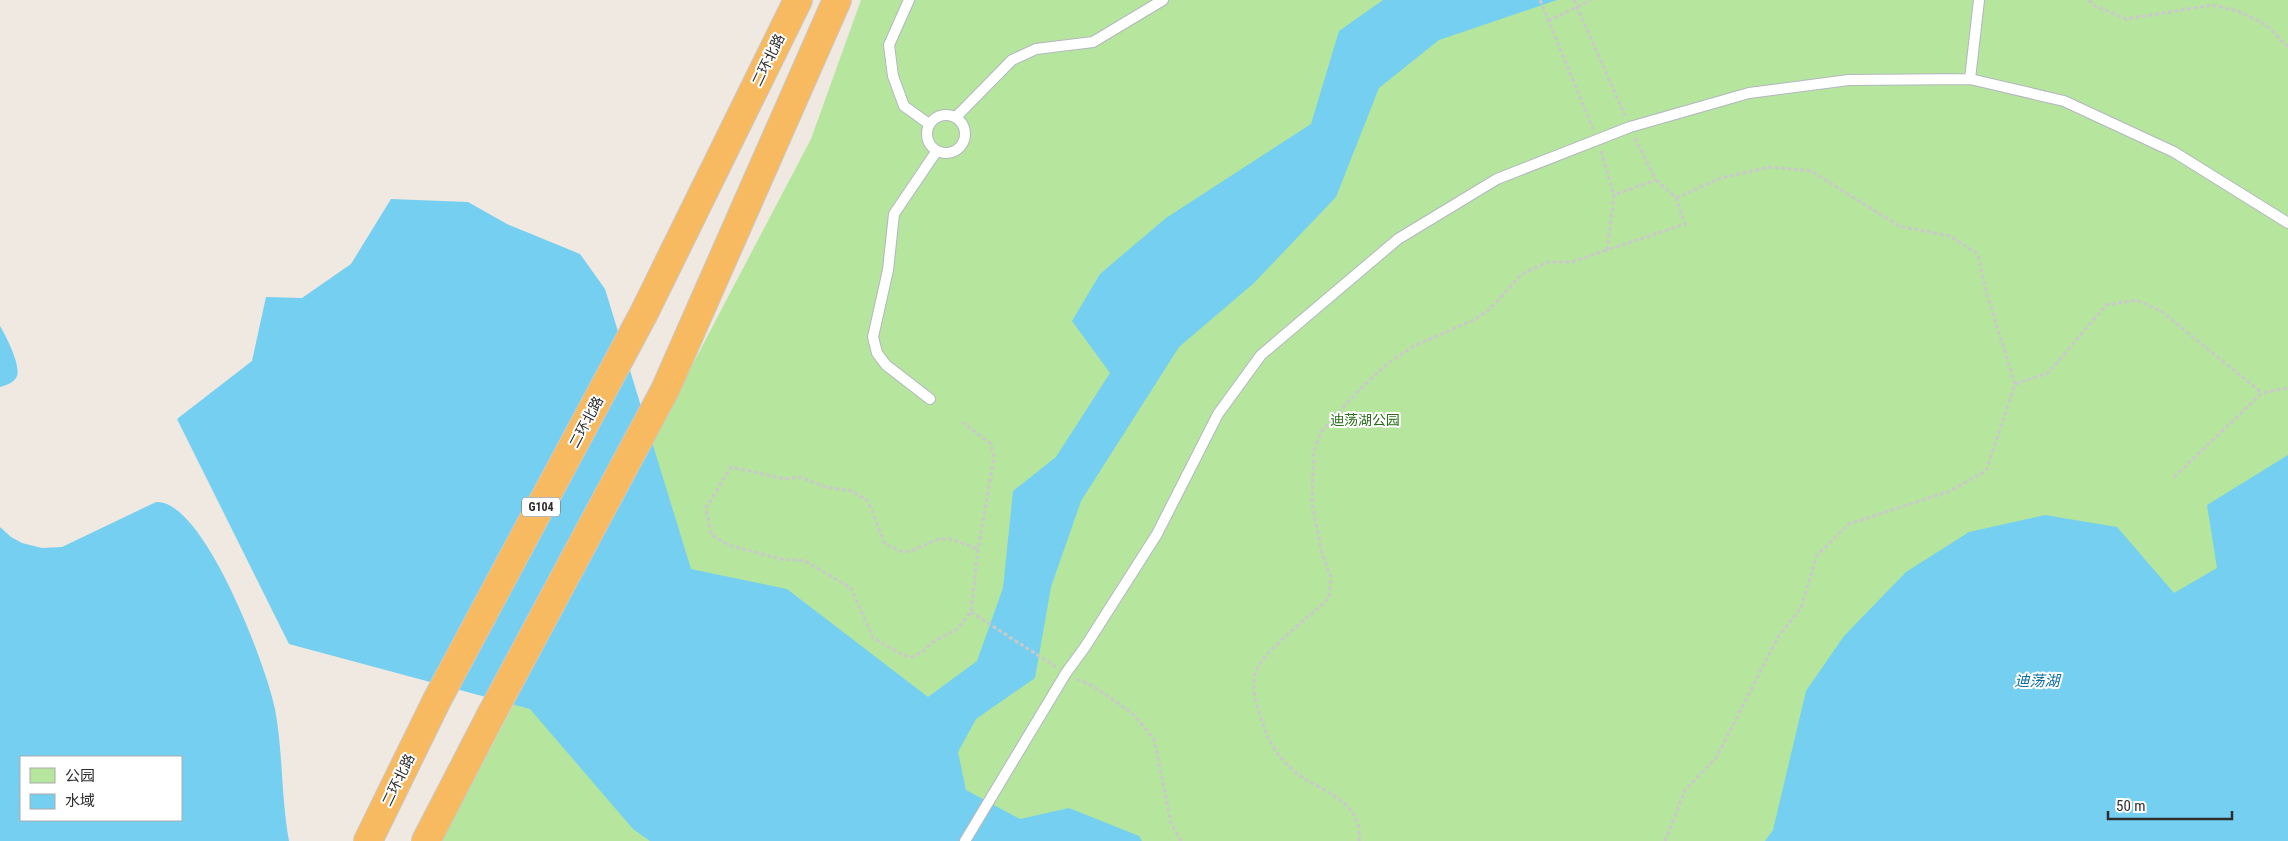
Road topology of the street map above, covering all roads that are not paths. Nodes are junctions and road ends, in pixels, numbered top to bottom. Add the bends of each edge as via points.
1 (798, 0) edge
2 (837, 0) edge
3 (909, 0) edge
4 (1163, 0) edge
5 (1979, 0) edge
6 (1970, 79) junction
7 (956, 117) junction
8 (929, 124) junction
9 (936, 152) junction
10 (2288, 223) edge
11 (930, 399) dead end
12 (368, 841) edge
13 (426, 841) edge
14 (965, 841) edge

1 - 12 highway, 二环北路 / G104 via 644,313 437,700
2 - 13 highway via 665,390
3 - 8 lane via 889,45 893,76 904,106
4 - 7 lane via 1093,42 1036,49 1012,60
5 - 6 lane
6 - 10 lane via 2064,101 2174,152
6 - 14 lane via 1849,80 1749,92 1630,127 1497,179 1398,239 1261,355 1218,414 1157,534 1066,673
7 - 8 lane via 941,115
7 - 9 lane via 965,129 964,144 952,154
8 - 9 lane via 927,140
9 - 11 lane via 894,214 888,270 873,337 877,353 886,365

